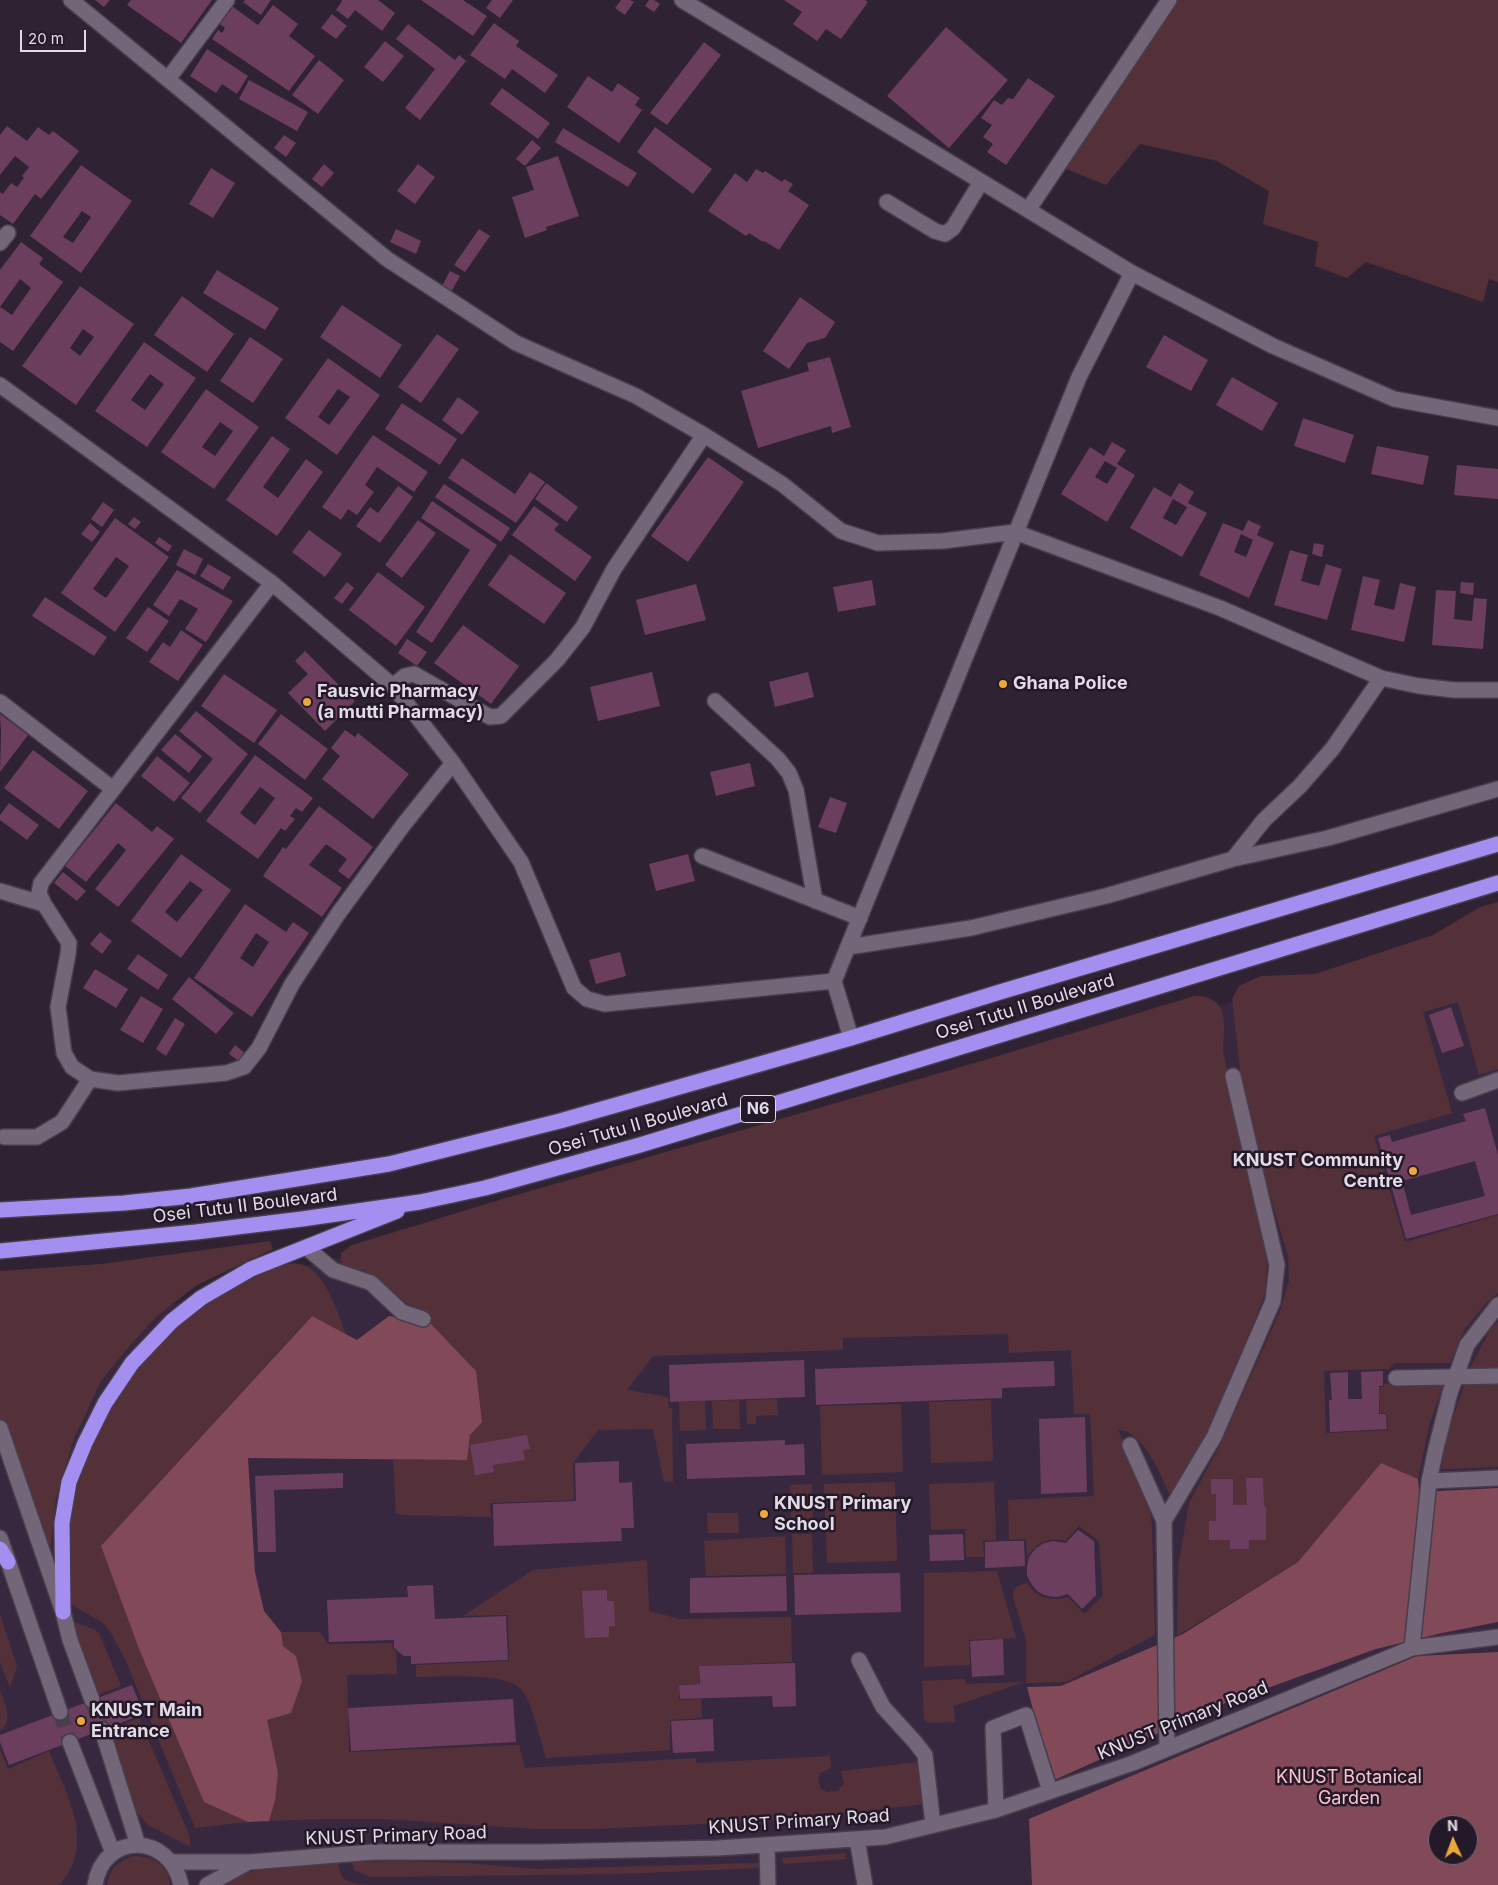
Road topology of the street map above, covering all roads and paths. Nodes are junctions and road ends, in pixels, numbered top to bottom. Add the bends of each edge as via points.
1 (71, 0) edge
2 (227, 0) edge
3 (682, 0) edge
4 (1170, 0) edge
5 (168, 79) junction
6 (982, 182) junction
7 (887, 202) dead end
8 (1028, 210) junction
9 (1132, 273) junction
10 (0, 385) edge
11 (1498, 418) edge
12 (704, 434) junction
13 (1015, 532) junction
14 (272, 583) junction
15 (1381, 678) junction
16 (393, 686) junction
17 (1498, 690) edge
18 (715, 701) dead end
19 (0, 702) edge
20 (453, 763) junction
21 (113, 789) junction
22 (1498, 789) edge
23 (1498, 844) edge
24 (702, 856) dead end
25 (1233, 859) junction
26 (1498, 884) edge
27 (0, 891) edge
28 (815, 901) junction
29 (44, 904) junction
30 (860, 918) junction
31 (848, 947) junction
32 (834, 980) junction
33 (851, 1038) junction
34 (1233, 1076) dead end
35 (90, 1079) junction
36 (1498, 1080) edge
37 (1462, 1093) dead end
38 (4, 1137) dead end
39 (420, 1202) junction
40 (0, 1210) edge
41 (307, 1248) junction
42 (0, 1251) edge
43 (1498, 1305) edge
44 (423, 1319) dead end
45 (1456, 1376) junction
46 (1498, 1376) edge
47 (1396, 1378) dead end
48 (0, 1428) edge
49 (1130, 1445) dead end
50 (1498, 1478) edge
51 (1429, 1481) junction
52 (1164, 1521) junction
53 (0, 1538) edge
54 (4, 1556) edge
55 (62, 1612) junction
56 (1498, 1637) edge
57 (1412, 1648) junction
58 (859, 1660) dead end
59 (92, 1700) tunnel mouth
60 (60, 1712) tunnel mouth
61 (102, 1730) tunnel mouth
62 (70, 1742) tunnel mouth
63 (1167, 1749) junction
64 (1050, 1792) junction
65 (996, 1810) junction
66 (933, 1825) junction
67 (858, 1839) junction
68 (138, 1845) junction
69 (766, 1845) junction
70 (113, 1853) junction
71 (172, 1862) junction
72 (250, 1862) junction
73 (95, 1885) edge
74 (180, 1885) edge
75 (207, 1885) edge
76 (768, 1885) edge
77 (865, 1885) edge

1 - 5 street
2 - 5 street
3 - 6 street
4 - 8 street
5 - 12 street via 404,270 516,343 636,396
6 - 7 street via 953,228 945,234
6 - 8 street
8 - 9 street
9 - 11 street via 1273,346 1394,399
9 - 13 street via 1079,377
10 - 14 street
12 - 13 street via 782,484 841,531 878,543 943,541
12 - 16 street via 614,569 583,626 557,660 501,716 490,717 414,674 405,676
13 - 15 street via 1220,608
13 - 30 street
14 - 16 street
14 - 21 street
15 - 17 street via 1454,690
15 - 25 street via 1334,748 1264,820
16 - 20 street
18 - 28 street via 789,773 796,790
19 - 21 street
20 - 32 street via 521,862 574,988 587,1000 605,1004
20 - 35 street via 338,914 292,984 259,1048 244,1067 226,1073 118,1083
21 - 29 street via 41,883 39,893
22 - 25 street via 1328,838
23 - 33 highway, Osei Tutu II Boulevard / N6
24 - 28 street
25 - 31 street via 1106,896 971,928
26 - 39 highway, Osei Tutu II Boulevard / N6 via 640,1145
27 - 29 street
28 - 30 street
29 - 35 street via 68,943 58,1007 64,1053 72,1067
30 - 31 street
31 - 32 street
32 - 33 street
33 - 40 highway, Osei Tutu II Boulevard / N6 via 560,1121 389,1164 191,1196
34 - 52 street via 1277,1265 1273,1302 1214,1437
35 - 38 street via 62,1122 37,1137
36 - 37 street
39 - 41 highway
39 - 42 highway, Osei Tutu II Boulevard / N6 via 196,1232
41 - 44 street via 333,1270 371,1283 402,1312
41 - 55 highway via 251,1269 201,1298 172,1321 132,1363 105,1403 84,1443 69,1482 62,1523
43 - 45 street via 1467,1345
45 - 46 street
45 - 47 street
45 - 51 street
48 - 55 street
49 - 52 street
50 - 51 street
51 - 57 street
52 - 63 street
53 - 54 street
54 - 60 street
55 - 59 street
56 - 57 street, KNUST Primary Road
57 - 63 street, KNUST Primary Road
58 - 66 street via 883,1707 925,1755
61 - 68 street
62 - 70 street
63 - 64 street, KNUST Primary Road
64 - 65 street, KNUST Primary Road
64 - 65 street via 1026,1716 992,1728
65 - 66 street, KNUST Primary Road
66 - 67 street, KNUST Primary Road via 885,1837
67 - 69 street, KNUST Primary Road
67 - 77 street
68 - 70 street
68 - 71 street via 157,1850
69 - 72 street, KNUST Primary Road via 541,1852 372,1852
69 - 76 street
70 - 73 street via 99,1868
71 - 72 street, KNUST Primary Road
71 - 74 street
72 - 75 street

